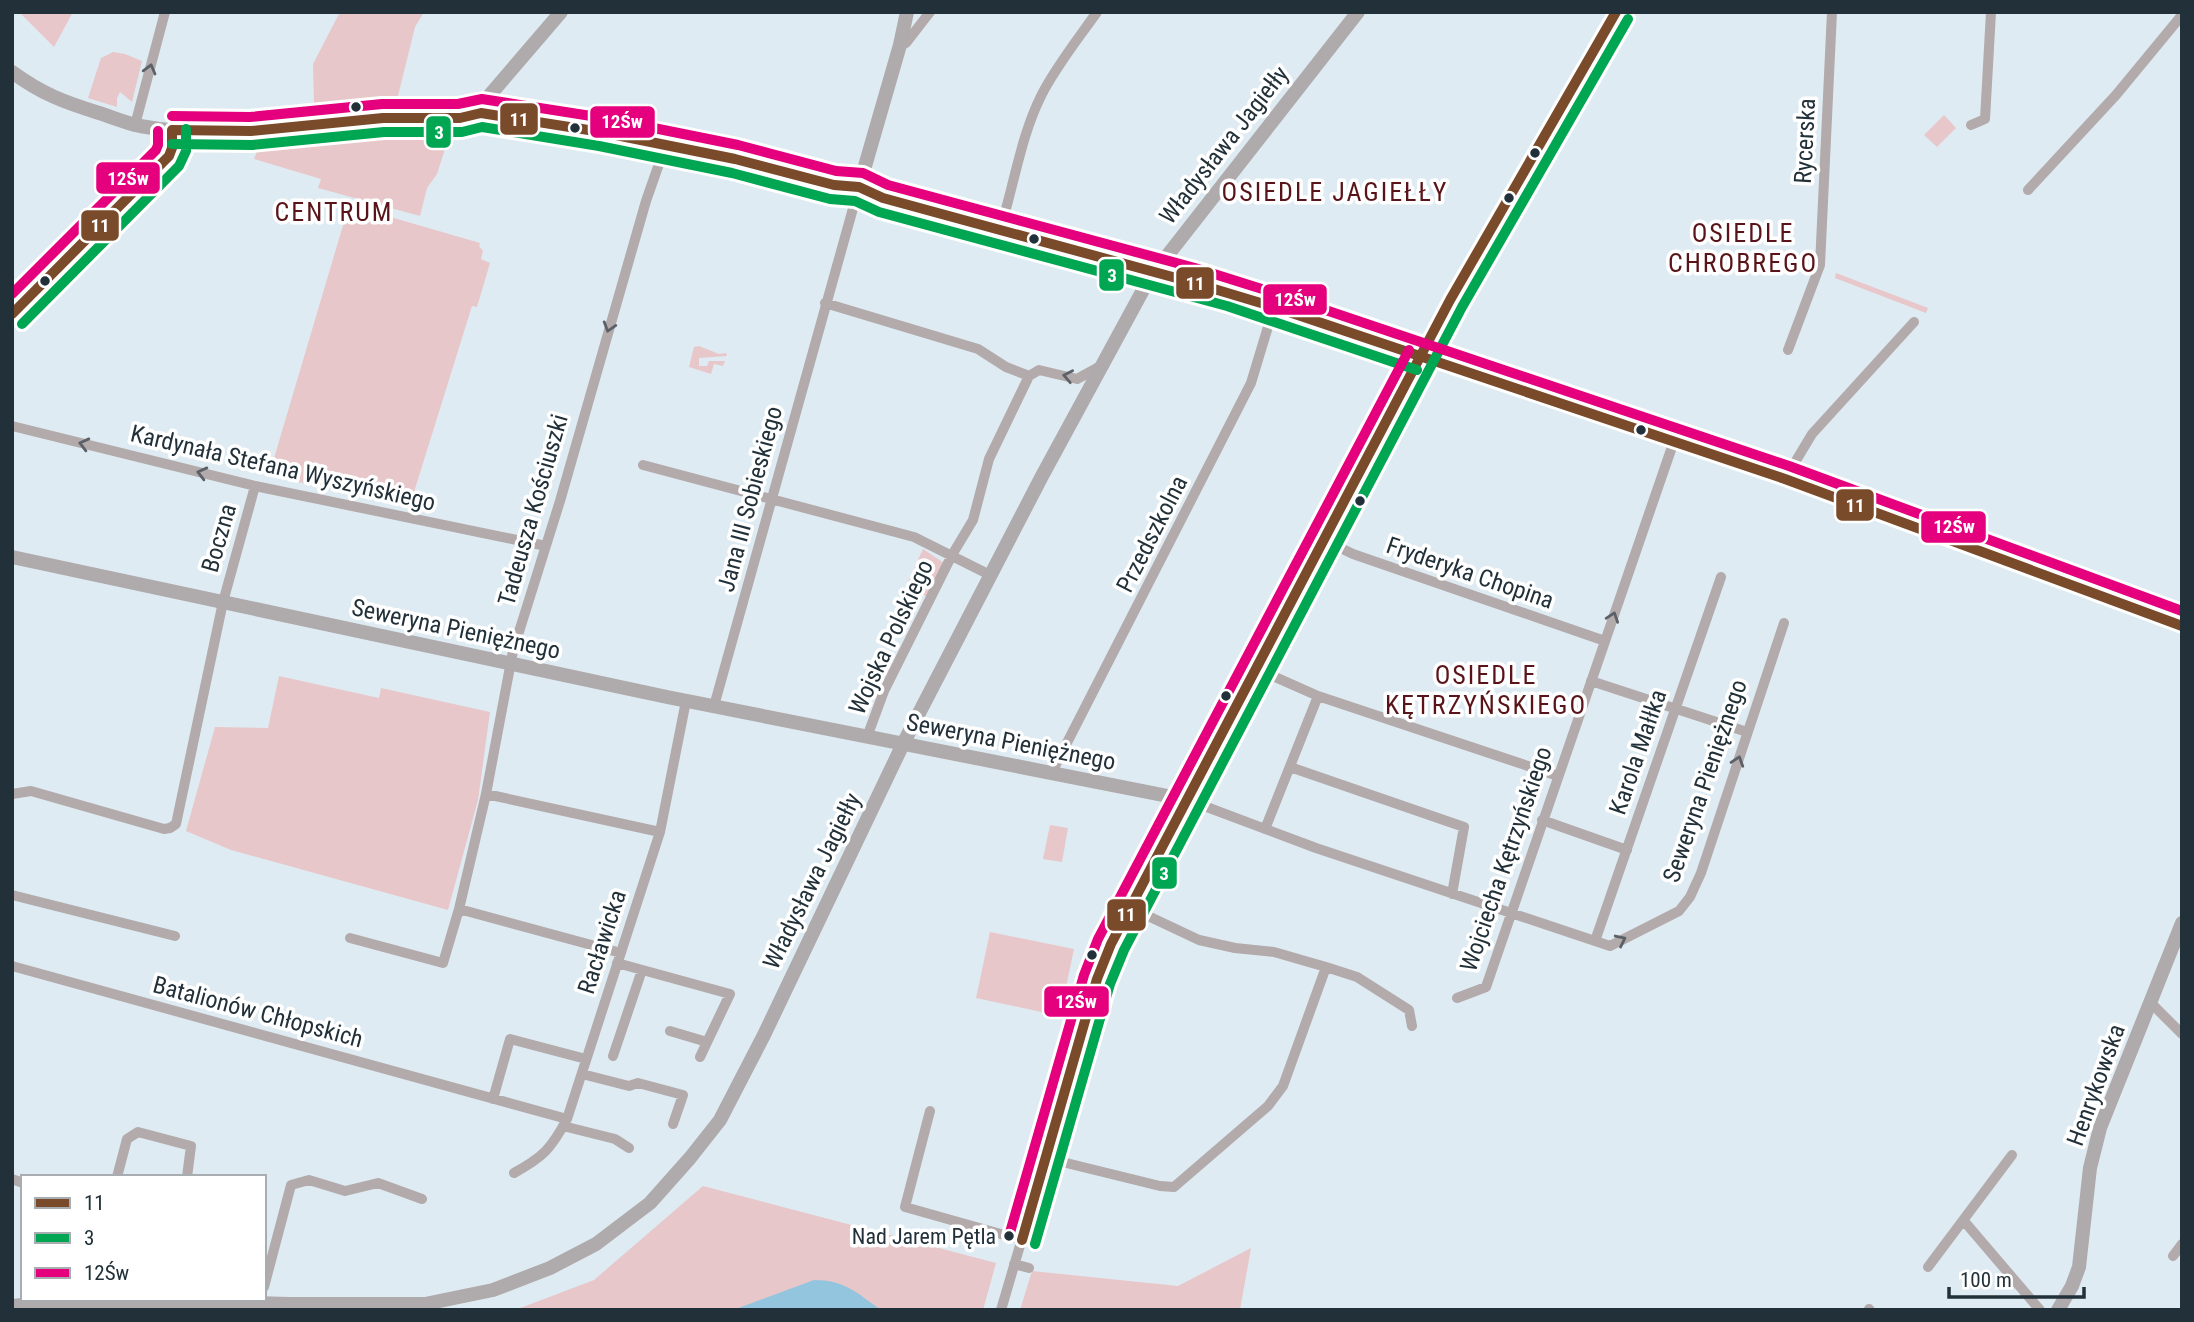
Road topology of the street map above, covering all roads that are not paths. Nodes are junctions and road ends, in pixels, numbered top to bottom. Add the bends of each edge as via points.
1 (165, 12) edge
2 (561, 12) edge
3 (907, 12) edge
4 (930, 12) edge
5 (1097, 12) edge
6 (1616, 12) edge
7 (1832, 12) edge
8 (1991, 12) edge
9 (1352, 14) edge
10 (2182, 15) edge
11 (900, 45) junction
12 (12, 72) edge
13 (481, 113) junction
14 (135, 125) junction
15 (1971, 125) dead end
16 (172, 130) junction
17 (666, 144) junction
18 (859, 187) junction
19 (2028, 190) dead end
20 (1000, 230) junction
21 (1154, 272) junction
22 (825, 303) junction
23 (1275, 307) junction
24 (12, 314) edge
25 (1914, 322) dead end
26 (1788, 350) dead end
27 (1421, 357) junction
28 (1104, 363) junction
29 (1029, 376) junction
30 (12, 426) edge
31 (1674, 441) junction
32 (643, 465) dead end
33 (1785, 479) junction
34 (255, 486) junction
35 (772, 498) junction
36 (1324, 540) junction
37 (546, 546) junction
38 (953, 555) junction
39 (12, 557) edge
40 (990, 575) junction
41 (1721, 577) dead end
42 (223, 602) junction
43 (1784, 623) dead end
44 (2182, 626) edge
45 (1605, 641) junction
46 (510, 664) junction
47 (1257, 669) junction
48 (1591, 681) junction
49 (1318, 696) junction
50 (686, 701) junction
51 (715, 706) junction
52 (1675, 709) junction
53 (1747, 732) junction
54 (867, 737) junction
55 (903, 744) junction
56 (1290, 767) junction
57 (1051, 774) junction
58 (1558, 776) junction
59 (12, 794) edge
60 (485, 794) junction
61 (1188, 800) junction
62 (1542, 820) junction
63 (1265, 829) junction
64 (660, 832) junction
65 (1627, 850) junction
66 (1452, 894) junction
67 (12, 895) edge
68 (1129, 907) junction
69 (460, 909) junction
70 (1510, 913) junction
71 (2182, 923) edge
72 (174, 936) dead end
73 (350, 938) dead end
74 (1595, 941) junction
75 (619, 958) junction
76 (12, 966) edge
77 (1325, 967) junction
78 (642, 970) junction
79 (1457, 998) dead end
80 (2151, 1003) junction
81 (1412, 1026) dead end
82 (670, 1031) dead end
83 (2182, 1034) edge
84 (707, 1042) junction
85 (613, 1056) dead end
86 (700, 1057) dead end
87 (586, 1059) junction
88 (582, 1074) junction
89 (493, 1099) junction
90 (930, 1111) dead end
91 (565, 1123) junction
92 (673, 1124) dead end
93 (629, 1148) dead end
94 (2012, 1155) dead end
95 (1046, 1158) junction
96 (514, 1173) dead end
97 (118, 1175) edge
98 (187, 1175) edge
99 (422, 1199) dead end
100 (1964, 1221) junction
101 (1021, 1240) junction
102 (2182, 1244) edge
103 (2173, 1255) dead end
104 (1014, 1264) junction
105 (1928, 1267) dead end
106 (1029, 1268) dead end
107 (266, 1279) edge
108 (133, 1301) edge
109 (260, 1301) edge
110 (12, 1306) edge
111 (2059, 1308) edge
112 (1001, 1310) edge
113 (2040, 1310) edge

14 -> 1 street
2 - 13 street via 494,89
3 - 11 street
4 - 11 street
5 - 20 street via 1041,96
6 - 27 street
7 - 26 street, Rycerska via 1821,265
8 - 15 street via 1985,119
9 - 21 street, Władysława Jagiełły
10 - 19 street
11 - 18 street
12 - 14 street via 54,99
13 - 16 street via 251,131
13 - 17 street
14 - 16 street
16 - 24 street via 155,167
17 - 18 street
17 -> 37 street, Tadeusza Kościuszki
18 - 20 street via 883,198
18 - 22 street, Jana III Sobieskiego
20 - 21 street
21 - 23 street
21 - 28 street, Władysława Jagiełły
22 - 29 street via 978,349
22 - 35 street, Jana III Sobieskiego
23 - 27 street
23 - 57 street, Przedszkolna via 1251,383
25 - 33 street via 1812,434
27 - 31 street
27 - 36 street
28 -> 29 street via 1076,379 1039,370
28 - 40 street, Władysława Jagiełły
29 - 38 street via 989,459 973,520
34 -> 30 street, Kardynała Stefana Wyszyńskiego
31 - 33 street
45 -> 31 street, Wojciecha Kętrzyńskiego
32 - 35 street, Wojska Polskiego
33 - 44 street
34 - 37 street, Kardynała Stefana Wyszyńskiego
34 - 42 street, Boczna
35 - 38 street, Wojska Polskiego via 914,537
35 - 51 street, Jana III Sobieskiego
36 - 45 street, Fryderyka Chopina
36 - 47 street
37 - 46 street, Tadeusza Kościuszki
38 - 40 street, Wojska Polskiego
38 - 54 street, Wojska Polskiego via 884,691
39 - 42 street, Seweryna Pieniężnego
40 - 55 street, Władysława Jagiełły
41 - 52 street, Karola Małłka
42 - 46 street, Seweryna Pieniężnego
42 - 59 street, Boczna via 173,826 158,828 32,791
43 - 53 street, Seweryna Pieniężnego
45 - 48 street, Wojciecha Kętrzyńskiego
46 - 50 street, Seweryna Pieniężnego
46 - 60 street, Tadeusza Kościuszki
47 - 49 street
47 - 61 street
48 - 52 street
48 - 58 street, Wojciecha Kętrzyńskiego
49 - 56 street
49 - 58 street
50 - 51 street, Seweryna Pieniężnego
50 - 64 street, Racławicka
51 - 54 street, Seweryna Pieniężnego
52 - 53 street
52 - 65 street, Karola Małłka
74 -> 53 street, Seweryna Pieniężnego via 1610,946 1679,911 1690,897
54 - 55 street, Seweryna Pieniężnego
55 - 57 street, Seweryna Pieniężnego
55 - 109 street, Władysława Jagiełły via 720,1119 650,1203 596,1244 493,1290 425,1304
56 - 63 street
56 - 66 street via 1464,827
57 - 61 street, Seweryna Pieniężnego
58 - 62 street, Wojciecha Kętrzyńskiego
60 - 64 street
60 - 69 street, Tadeusza Kościuszki
61 - 63 street, Seweryna Pieniężnego
61 - 68 street
62 - 65 street
62 - 70 street, Wojciecha Kętrzyńskiego
63 - 66 street, Seweryna Pieniężnego
64 - 75 street, Racławicka
65 - 74 street, Karola Małłka
66 - 70 street, Seweryna Pieniężnego
67 - 72 street
68 - 77 street via 1199,940 1274,952
68 - 95 street via 1100,971
69 - 73 street, Tadeusza Kościuszki via 443,963
69 - 75 street
70 - 74 street, Seweryna Pieniężnego
70 - 79 street, Wojciecha Kętrzyńskiego via 1486,987
71 - 80 street, Henrykowska
75 - 78 street
75 - 87 street, Racławicka
76 - 89 street, Batalionów Chłopskich
77 - 81 street via 1357,977 1409,1010
77 - 95 street via 1283,1086 1268,1106 1174,1187
78 - 84 street via 730,995
78 - 85 street
80 - 83 street
80 - 111 street, Henrykowska via 2100,1128 2090,1168 2079,1267
82 - 84 street
84 - 86 street
87 - 88 street, Racławicka
87 - 89 street via 510,1039
88 - 91 street, Racławicka
88 - 92 street via 683,1095
89 - 91 street, Batalionów Chłopskich
90 - 101 street via 905,1207
91 - 93 street, Batalionów Chłopskich
91 - 96 street, Racławicka via 540,1159
94 - 100 street
95 - 101 street
97 - 98 street via 127,1139 138,1132 191,1146
99 - 107 street via 378,1183 345,1191 309,1180 291,1185
100 - 105 street
100 - 113 street
101 - 104 street
102 - 103 street
104 - 106 street
104 - 112 street
108 - 110 street, Władysława Jagiełły

